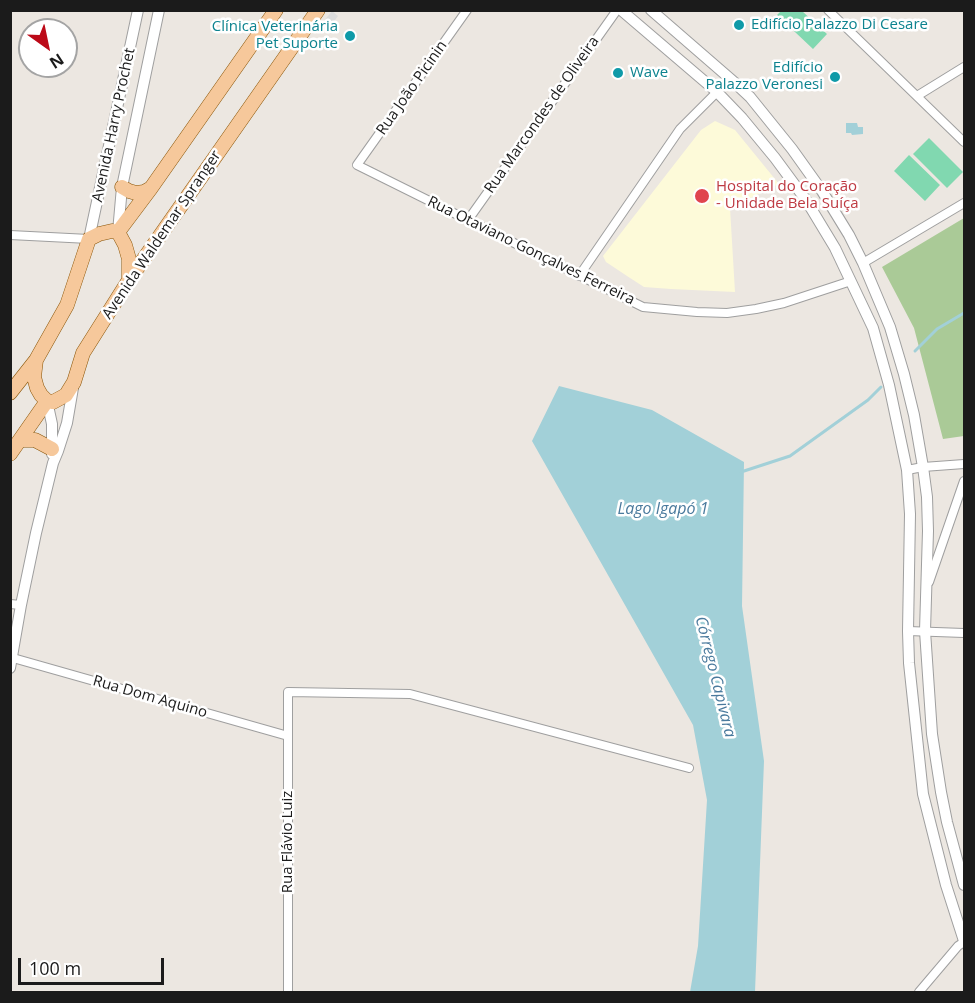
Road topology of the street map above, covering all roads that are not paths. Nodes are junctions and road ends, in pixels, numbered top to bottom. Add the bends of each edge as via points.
1 (138, 10) edge
2 (159, 10) edge
3 (276, 10) edge
4 (318, 10) edge
5 (467, 10) edge
6 (619, 10) edge
7 (828, 10) edge
8 (652, 11) edge
9 (964, 68) edge
10 (717, 92) junction
11 (917, 96) junction
12 (964, 142) edge
13 (357, 165) joint
14 (122, 187) junction
15 (151, 188) junction
16 (964, 203) edge
17 (468, 220) junction
18 (118, 232) junction
19 (10, 235) edge
20 (90, 239) junction
21 (863, 263) junction
22 (579, 276) junction
23 (129, 280) junction
24 (851, 281) junction
25 (36, 360) junction
26 (74, 382) junction
27 (10, 393) edge
28 (47, 401) junction
29 (20, 440) junction
30 (10, 454) edge
31 (52, 456) junction
32 (964, 464) edge
33 (923, 467) junction
34 (907, 470) junction
35 (964, 481) edge
36 (926, 591) junction
37 (16, 604) edge
38 (908, 631) junction
39 (925, 631) junction
40 (964, 633) edge
41 (12, 663) edge
42 (288, 736) junction
43 (689, 768) dead end
44 (941, 792) junction
45 (923, 794) junction
46 (964, 885) edge
47 (960, 916) edge
48 (964, 942) edge
49 (288, 993) edge
50 (919, 993) edge

1 - 20 street, Avenida Harry Prochet
2 - 14 street, Avenida Harry Prochet
3 - 15 main road
4 - 23 main road, Avenida Waldemar Spranger
5 - 13 street, Rua João Picinin
6 - 10 street
6 - 17 street, Rua Marcondes de Oliveira
7 - 11 street
8 - 21 street via 734,82 760,110 813,177
9 - 11 street
10 - 22 street via 680,129
10 - 24 street via 799,190
11 - 12 street
13 - 17 street, Rua Otaviano Gonçalves Ferreira
14 - 15 main road via 136,193
14 - 18 street, Avenida Harry Prochet
15 - 18 main road
16 - 21 street
17 - 22 street, Rua Otaviano Gonçalves Ferreira
18 - 20 main road
18 - 23 main road via 129,259
19 - 20 street
20 - 25 main road via 67,305
21 - 33 street via 890,327 904,374
22 - 24 street, Rua Otaviano Gonçalves Ferreira via 643,307 727,313 784,303
23 - 26 main road, Avenida Waldemar Spranger via 83,353
24 - 34 street via 873,328
25 - 27 main road
25 - 28 main road via 34,377
26 - 28 main road, Avenida Waldemar Spranger via 66,395
26 - 31 street via 67,423 58,451
28 - 29 main road, Avenida Waldemar Spranger
28 - 31 street
29 - 30 main road, Avenida Waldemar Spranger
29 - 31 main road via 34,440
31 - 37 street
32 - 33 street
33 - 34 street
33 - 36 street via 927,497
34 - 38 street
35 - 36 street
36 - 39 street
37 - 41 street
38 - 39 street
38 - 45 street
39 - 40 street
39 - 44 street via 932,734
41 - 42 street, Rua Dom Aquino
42 - 43 street, Rua Flávio Luiz via 288,692 410,694
42 - 49 street, Rua Flávio Luiz
44 - 45 street
44 - 46 street
45 - 47 street via 932,835
47 - 48 street
48 - 50 street

